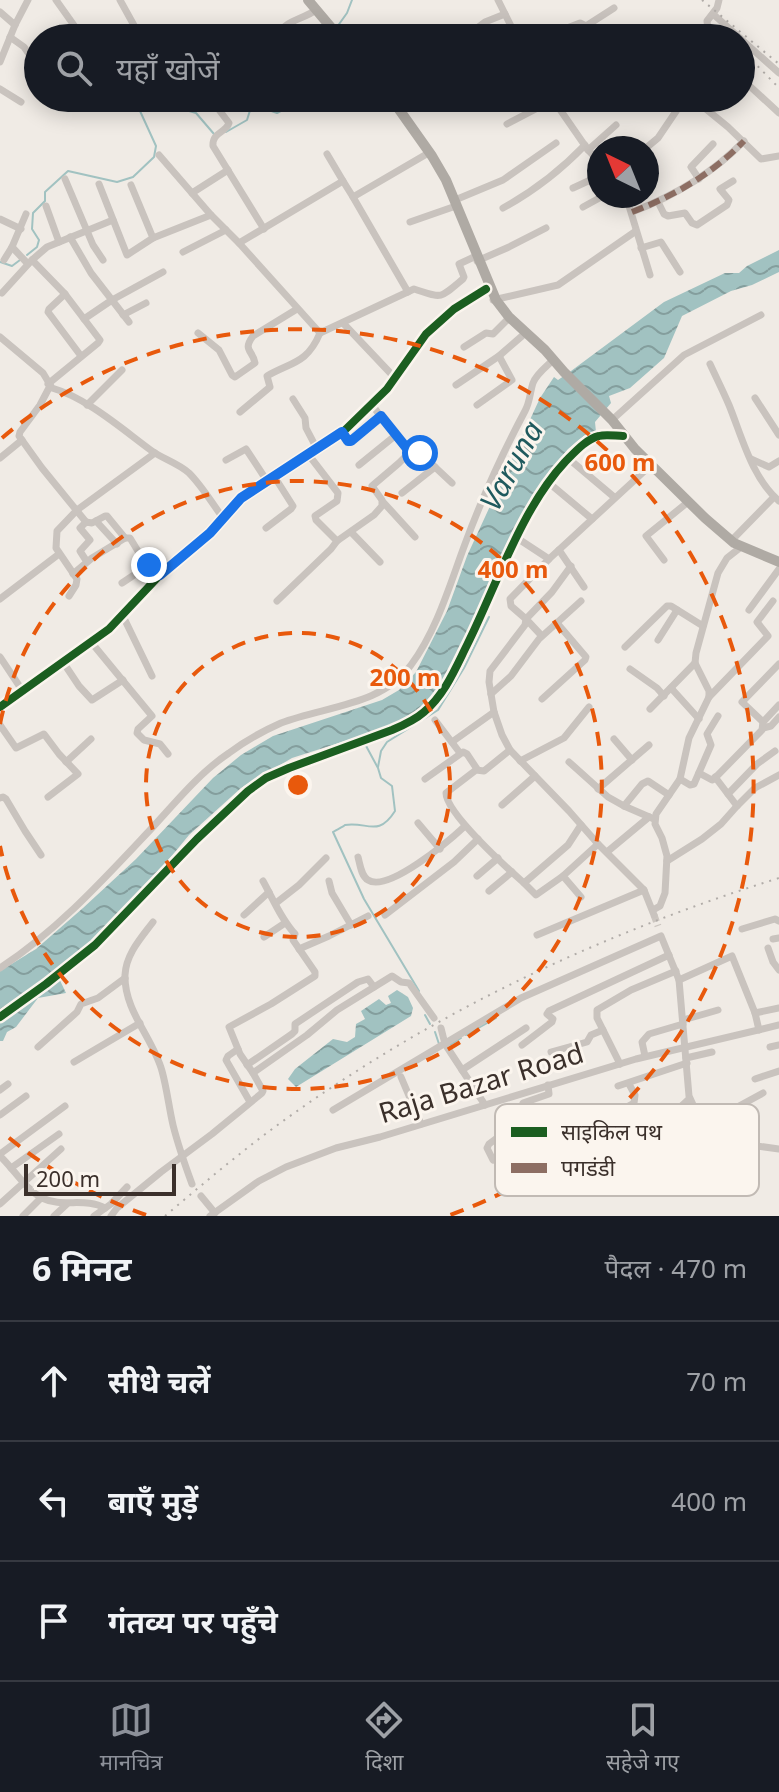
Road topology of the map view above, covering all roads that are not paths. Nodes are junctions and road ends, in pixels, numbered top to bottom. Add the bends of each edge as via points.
1 (28, 0) edge
2 (56, 0) edge
3 (120, 0) edge
4 (498, 0) edge
5 (719, 0) edge
6 (312, 3) edge
7 (614, 8) dead end
8 (0, 12) edge
9 (505, 14) junction
10 (713, 14) junction
11 (73, 24) edge
12 (133, 24) edge
13 (287, 24) edge
14 (331, 24) edge
15 (482, 24) edge
16 (510, 24) edge
17 (589, 24) edge
18 (707, 24) edge
19 (724, 24) edge
20 (15, 25) junction
21 (10, 37) junction
22 (24, 47) edge
23 (755, 51) edge
24 (0, 62) edge
25 (779, 73) edge
26 (0, 89) edge
27 (755, 91) edge
28 (21, 102) dead end
29 (221, 112) edge
30 (397, 112) edge
31 (399, 112) edge
32 (529, 112) edge
33 (562, 112) edge
34 (677, 112) edge
35 (710, 112) edge
36 (779, 113) edge
37 (507, 124) dead end
38 (616, 125) dead end
39 (659, 137) edge
40 (744, 141) junction
41 (556, 143) dead end
42 (713, 144) dead end
43 (586, 148) junction
44 (327, 154) dead end
45 (159, 155) dead end
46 (425, 155) junction
47 (779, 156) edge
48 (228, 170) junction
49 (65, 179) dead end
50 (699, 179) junction
51 (343, 181) junction
52 (733, 181) dead end
53 (587, 182) edge
54 (99, 184) dead end
55 (131, 185) dead end
56 (573, 188) dead end
57 (192, 193) junction
58 (353, 197) junction
59 (659, 201) edge
60 (454, 203) junction
61 (659, 204) edge
62 (587, 205) edge
63 (46, 206) dead end
64 (583, 207) dead end
65 (503, 208) dead end
66 (630, 208) edge
67 (642, 208) edge
68 (632, 212) junction
69 (26, 214) dead end
70 (211, 215) junction
71 (0, 219) edge
72 (113, 220) junction
73 (410, 222) dead end
74 (546, 228) dead end
75 (21, 229) junction
76 (264, 229) junction
77 (226, 230) junction
78 (87, 231) junction
79 (636, 231) junction
80 (70, 237) junction
81 (153, 238) junction
82 (59, 242) junction
83 (239, 243) junction
84 (12, 247) junction
85 (641, 248) junction
86 (183, 252) dead end
87 (4, 260) dead end
88 (103, 260) dead end
89 (476, 260) junction
90 (30, 262) junction
91 (163, 272) dead end
92 (680, 272) dead end
93 (650, 275) dead end
94 (486, 289) junction
95 (408, 292) junction
96 (1, 293) edge
97 (65, 294) junction
98 (112, 300) junction
99 (493, 300) junction
100 (146, 303) dead end
101 (297, 309) junction
102 (761, 315) dead end
103 (84, 319) junction
104 (507, 320) junction
105 (343, 323) junction
106 (198, 333) dead end
107 (320, 333) junction
108 (522, 336) junction
109 (0, 337) edge
110 (464, 347) dead end
111 (81, 356) junction
112 (499, 356) junction
113 (552, 359) junction
114 (710, 364) dead end
115 (122, 370) dead end
116 (395, 378) junction
117 (49, 385) junction
118 (456, 385) dead end
119 (755, 398) dead end
120 (293, 399) dead end
121 (87, 405) junction
122 (372, 405) junction
123 (477, 405) dead end
124 (240, 412) dead end
125 (779, 415) edge
126 (381, 416) junction
127 (612, 420) junction
128 (771, 423) junction
129 (342, 432) junction
130 (396, 435) junction
131 (779, 435) edge
132 (623, 436) junction
133 (22, 440) junction
134 (317, 449) junction
135 (409, 451) junction
136 (155, 453) junction
137 (308, 454) junction
138 (0, 458) edge
139 (749, 458) junction
140 (569, 459) junction
141 (226, 460) dead end
142 (779, 461) edge
143 (359, 465) dead end
144 (651, 465) junction
145 (435, 467) junction
146 (270, 479) junction
147 (452, 483) dead end
148 (549, 483) junction
149 (402, 493) dead end
150 (614, 497) junction
151 (777, 499) edge
152 (688, 502) junction
153 (384, 503) junction
154 (77, 510) junction
155 (223, 518) junction
156 (592, 519) junction
157 (96, 521) junction
158 (86, 522) junction
159 (266, 528) dead end
160 (351, 532) junction
161 (415, 537) dead end
162 (125, 538) junction
163 (517, 538) junction
164 (337, 541) junction
165 (117, 544) junction
166 (736, 544) junction
167 (559, 550) junction
168 (59, 554) junction
169 (549, 559) junction
170 (664, 560) dead end
171 (87, 562) junction
172 (380, 562) dead end
173 (779, 562) edge
174 (147, 566) junction
175 (571, 566) junction
176 (779, 569) edge
177 (73, 574) junction
178 (160, 575) junction
179 (122, 583) dead end
180 (584, 587) dead end
181 (69, 596) dead end
182 (0, 599) edge
183 (277, 601) dead end
184 (581, 601) dead end
185 (773, 601) dead end
186 (677, 610) junction
187 (749, 610) dead end
188 (122, 614) junction
189 (526, 619) junction
190 (557, 623) junction
191 (703, 626) junction
192 (540, 634) dead end
193 (658, 640) dead end
194 (91, 642) junction
195 (625, 647) dead end
196 (0, 657) edge
197 (63, 662) junction
198 (695, 663) junction
199 (779, 664) edge
200 (630, 669) dead end
201 (152, 676) dead end
202 (123, 680) junction
203 (671, 688) junction
204 (22, 690) junction
205 (491, 694) junction
206 (664, 696) junction
207 (709, 697) junction
208 (542, 699) dead end
209 (779, 705) edge
210 (0, 707) edge
211 (589, 707) dead end
212 (650, 709) dead end
213 (494, 712) junction
214 (718, 716) dead end
215 (779, 717) edge
216 (699, 719) junction
217 (435, 720) dead end
218 (0, 725) edge
219 (763, 725) junction
220 (91, 739) dead end
221 (614, 739) dead end
222 (452, 742) junction
223 (649, 745) dead end
224 (510, 750) junction
225 (775, 751) dead end
226 (460, 753) junction
227 (168, 754) dead end
228 (632, 760) junction
229 (520, 761) junction
230 (66, 762) junction
231 (569, 762) dead end
232 (477, 769) junction
233 (699, 773) junction
234 (779, 775) edge
235 (535, 776) junction
236 (715, 777) junction
237 (425, 779) dead end
238 (680, 779) junction
239 (598, 789) junction
240 (728, 794) junction
241 (669, 795) junction
242 (48, 797) dead end
243 (0, 798) edge
244 (502, 805) dead end
245 (624, 806) junction
246 (737, 806) junction
247 (652, 818) junction
248 (418, 823) dead end
249 (581, 825) junction
250 (465, 826) junction
251 (478, 839) junction
252 (598, 844) junction
253 (440, 849) junction
254 (607, 852) junction
255 (41, 855) dead end
256 (358, 857) dead end
257 (326, 858) dead end
258 (498, 858) junction
259 (667, 861) junction
260 (512, 872) junction
261 (477, 876) dead end
262 (563, 876) junction
263 (263, 881) dead end
264 (329, 881) dead end
265 (524, 883) junction
266 (644, 890) junction
267 (489, 891) dead end
268 (269, 892) junction
269 (581, 897) dead end
270 (276, 903) junction
271 (244, 915) dead end
272 (385, 915) dead end
273 (368, 916) dead end
274 (779, 921) edge
275 (153, 922) dead end
276 (285, 923) junction
277 (351, 925) junction
278 (658, 926) tunnel mouth
279 (742, 929) dead end
280 (537, 935) dead end
281 (661, 936) junction
282 (264, 937) dead end
283 (768, 948) dead end
284 (299, 949) junction
285 (669, 955) junction
286 (0, 968) edge
287 (779, 970) edge
288 (676, 971) junction
289 (125, 978) junction
290 (679, 980) junction
291 (374, 987) junction
292 (779, 1008) edge
293 (718, 1010) dead end
294 (755, 1013) junction
295 (0, 1017) edge
296 (434, 1018) dead end
297 (683, 1022) junction
298 (140, 1023) junction
299 (779, 1025) edge
300 (441, 1028) dead end
301 (526, 1028) dead end
302 (603, 1030) junction
303 (759, 1030) junction
304 (445, 1044) junction
305 (522, 1045) dead end
306 (779, 1045) edge
307 (685, 1046) junction
308 (38, 1047) dead end
309 (770, 1047) dead end
310 (238, 1049) junction
311 (551, 1052) dead end
312 (712, 1052) dead end
313 (645, 1056) junction
314 (686, 1061) junction
315 (74, 1062) dead end
316 (620, 1064) junction
317 (247, 1065) junction
318 (462, 1070) junction
319 (779, 1071) edge
320 (253, 1073) junction
321 (401, 1077) dead end
322 (755, 1079) dead end
323 (8, 1084) dead end
324 (629, 1084) junction
325 (548, 1085) junction
326 (618, 1086) dead end
327 (0, 1090) edge
328 (763, 1093) dead end
329 (26, 1096) dead end
330 (689, 1099) junction
331 (250, 1102) junction
332 (523, 1104) edge
333 (632, 1104) edge
334 (684, 1104) edge
335 (692, 1104) edge
336 (743, 1104) edge
337 (485, 1105) junction
338 (65, 1106) dead end
339 (333, 1110) dead end
340 (0, 1115) edge
341 (421, 1124) junction
342 (59, 1134) dead end
343 (495, 1140) edge
344 (759, 1146) edge
345 (61, 1149) dead end
346 (779, 1149) edge
347 (0, 1155) edge
348 (181, 1155) junction
349 (493, 1160) dead end
350 (11, 1168) junction
351 (23, 1181) junction
352 (192, 1184) dead end
353 (127, 1187) dead end
354 (201, 1196) dead end
355 (41, 1198) junction
356 (0, 1204) edge
357 (67, 1204) junction
358 (111, 1206) junction
359 (212, 1214) edge
360 (23, 1216) edge
361 (54, 1216) edge
362 (94, 1216) edge
363 (111, 1216) edge

1 - 20 street
2 - 11 street
3 - 12 street
4 - 9 street
5 - 10 street
6 - 13 street via 309,15
6 - 14 highway
7 - 17 street
8 - 20 street
9 - 15 street
9 - 16 street
10 - 18 street
10 - 19 street
20 - 21 street
21 - 22 street
21 - 24 street
23 - 25 street
26 - 28 street
27 - 36 street
29 - 48 street via 229,123 213,146
30 - 46 highway
31 - 60 highway via 432,156
32 - 37 street
33 - 43 street
34 - 39 street
35 - 40 street
38 - 43 street
40 - 47 street via 761,159
40 - 50 street
41 - 60 street via 508,177
42 - 50 street via 691,167
43 - 65 street
44 - 51 street
45 - 57 street
46 - 58 street
46 - 60 highway
48 - 57 street
48 - 76 street
49 - 78 street
50 - 59 street
51 - 58 street
51 - 76 street
52 - 61 street via 720,189 727,205 697,225 685,213 664,214
53 - 56 street
54 - 72 street
55 - 81 street
57 - 70 street
58 - 95 street
60 - 73 street
60 - 89 highway
62 - 64 street
63 - 82 street
66 - 68 street
67 - 68 street
68 - 79 street
69 - 75 street
70 - 77 street
70 - 81 street
71 - 75 street
72 - 78 street
72 - 81 street via 127,255
74 - 89 street
75 - 84 street
76 - 83 street
77 - 83 street
77 - 86 street
78 - 80 street
78 - 88 street
79 - 85 street
79 - 99 street via 558,285
80 - 82 street
80 - 98 street
82 - 90 street
83 - 101 street
84 - 87 street
84 - 90 street
85 - 92 street via 661,242
85 - 93 street
89 - 94 highway
89 - 95 street via 459,264 463,279 442,295
89 - 99 highway
90 - 96 street
90 - 97 street
91 - 98 street
94 - 99 highway
94 - 116 street via 426,334
95 - 105 street
97 - 103 street
97 - 111 street via 48,312
98 - 100 street via 126,318
98 - 103 street
99 - 104 highway
99 - 113 highway
101 - 106 street via 253,336 247,347 255,363 235,377 219,350
101 - 107 street
102 - 127 street via 684,355
103 - 111 street via 100,340
104 - 108 highway
104 - 110 street via 493,334
105 - 107 street
105 - 116 street
107 - 124 street via 298,361 267,376 270,387
108 - 112 street
108 - 113 highway
109 - 117 street via 43,373
111 - 117 street
112 - 118 street
112 - 123 street via 512,380
113 - 127 highway
113 - 286 street via 534,381 437,617 403,675 377,694 283,723 227,754 79,904
114 - 139 street
115 - 121 street
116 - 122 street
117 - 121 street
117 - 133 street via 20,432
119 - 128 street
120 - 134 street
121 - 136 street
122 - 126 street
122 - 129 street
125 - 128 street
126 - 129 street via 351,441
126 - 130 street
127 - 132 highway
128 - 131 street
129 - 134 street
130 - 135 street
130 - 143 street
132 - 140 street via 595,437
132 - 144 highway
133 - 138 street
133 - 154 street
134 - 137 street
135 - 145 street via 417,450
135 - 153 street via 372,486
136 - 154 street
136 - 155 street via 185,470
137 - 146 street
137 - 164 street via 338,493 337,501 315,516
139 - 142 street via 769,467
139 - 151 street
140 - 148 street
140 - 150 street
141 - 146 street via 246,449
144 - 150 street
144 - 152 highway
145 - 147 street
145 - 149 street
146 - 155 street
146 - 159 street via 293,507
148 - 156 street
148 - 163 street
150 - 156 street
151 - 166 street
152 - 166 highway
152 - 170 street via 646,536
153 - 160 street
153 - 161 street
154 - 158 street
154 - 168 street via 57,531
155 - 178 street
156 - 167 street
157 - 158 street
157 - 162 street via 107,516
157 - 165 street
158 - 171 street via 80,528 90,540 80,553
160 - 164 street
160 - 172 street
162 - 165 street
162 - 174 street
163 - 169 street
163 - 295 street via 446,687 423,712 409,723 266,778 231,805 95,945
164 - 183 street
165 - 171 street
166 - 173 highway
166 - 191 street via 721,565
167 - 169 street
167 - 175 street
168 - 177 street
168 - 182 street
169 - 189 street via 510,599
171 - 177 street
174 - 178 street
174 - 179 street
175 - 180 street
175 - 189 street
176 - 187 street
177 - 181 street via 77,582
178 - 188 street
184 - 190 street
185 - 207 street via 757,622 768,636
186 - 191 street
186 - 193 street
186 - 195 street via 662,609
188 - 194 street
188 - 201 street
189 - 192 street
189 - 205 street via 490,671
190 - 205 street
190 - 208 street via 586,657
191 - 198 street
194 - 197 street
194 - 202 street
196 - 204 street
197 - 202 street via 92,700
197 - 204 street
198 - 203 street
198 - 207 street
199 - 219 street via 742,702
200 - 206 street
202 - 227 street via 152,716 137,733
203 - 206 street
203 - 216 street
204 - 210 street
205 - 213 street
206 - 212 street
207 - 216 street
209 - 219 street
211 - 229 street via 564,738
213 - 222 street
213 - 224 street
214 - 233 street via 707,734 711,745
215 - 219 street via 771,726
216 - 238 street
217 - 222 street
218 - 230 street via 16,748 44,734
219 - 236 street
220 - 230 street
221 - 228 street
222 - 226 street
223 - 228 street
224 - 229 street
224 - 232 street via 483,771
225 - 240 street
226 - 232 street via 467,754
226 - 237 street
228 - 239 street
229 - 235 street
230 - 242 street via 77,776
231 - 239 street
232 - 250 street via 446,795
233 - 236 street
233 - 238 street via 692,785
234 - 246 street
235 - 244 street
235 - 249 street
236 - 240 street
238 - 241 street
239 - 245 street
240 - 246 street
241 - 245 street via 648,781
241 - 247 street
243 - 255 street via 6,799
245 - 247 street
246 - 259 street via 702,839
247 - 254 street
247 - 259 street
248 - 253 street
249 - 252 street
249 - 265 street via 568,845
250 - 251 street
250 - 253 street
251 - 258 street
251 - 272 street
252 - 254 street
252 - 262 street
253 - 256 street via 403,873 375,882 364,876
254 - 266 street
257 - 270 street
258 - 260 street
258 - 261 street
259 - 266 street via 665,893 654,912
260 - 265 street
260 - 267 street
262 - 265 street via 536,895
262 - 269 street
263 - 268 street
264 - 277 street
266 - 280 street
268 - 270 street
268 - 271 street
270 - 276 street
273 - 277 street
274 - 279 street
275 - 289 street via 130,952
276 - 282 street
276 - 284 street
277 - 284 street
278 - 281 street
281 - 285 street
281 - 304 street via 521,998
283 - 287 street
284 - 310 street via 315,977 231,1025 228,1030
285 - 288 street
285 - 305 street via 549,1011 552,1022
288 - 290 street
288 - 302 street via 601,1006 596,1013
289 - 298 street
289 - 308 street via 81,1004
290 - 294 street via 732,956
290 - 297 street
291 - 296 street via 392,976 409,983
291 - 317 street via 368,979 358,982 295,1024 292,1034
291 - 320 street
292 - 294 street
293 - 297 street
294 - 303 street
297 - 307 street
297 - 313 street via 649,1034 642,1042
298 - 315 street
298 - 348 street via 162,1071
299 - 303 street, Raja Bazar Road
300 - 304 street
301 - 318 street
302 - 311 street via 587,1042
302 - 316 street
303 - 307 street, Raja Bazar Road
304 - 318 street
304 - 339 street
306 - 309 street
307 - 313 street, Raja Bazar Road
307 - 314 street
310 - 317 street
310 - 331 street via 226,1060
312 - 314 street
313 - 316 street, Raja Bazar Road
314 - 324 street
314 - 330 street
316 - 325 street, Raja Bazar Road
317 - 320 street
318 - 337 street
319 - 322 street
320 - 331 street via 263,1091
321 - 341 street
323 - 327 street
324 - 326 street
324 - 333 street via 635,1095
325 - 332 street via 549,1094
325 - 337 street, Raja Bazar Road
328 - 336 street
329 - 340 street
330 - 334 street
330 - 335 street
331 - 348 street
337 - 341 street, Raja Bazar Road
338 - 347 street
341 - 359 street, Raja Bazar Road via 286,1167
342 - 350 street
343 - 349 street via 487,1148
344 - 346 street
345 - 351 street
347 - 350 street
348 - 352 street
348 - 358 street
350 - 351 street
351 - 355 street
351 - 356 street
353 - 358 street
354 - 359 street
355 - 357 street
355 - 360 street
357 - 358 street
357 - 361 street
358 - 362 street
358 - 363 street

